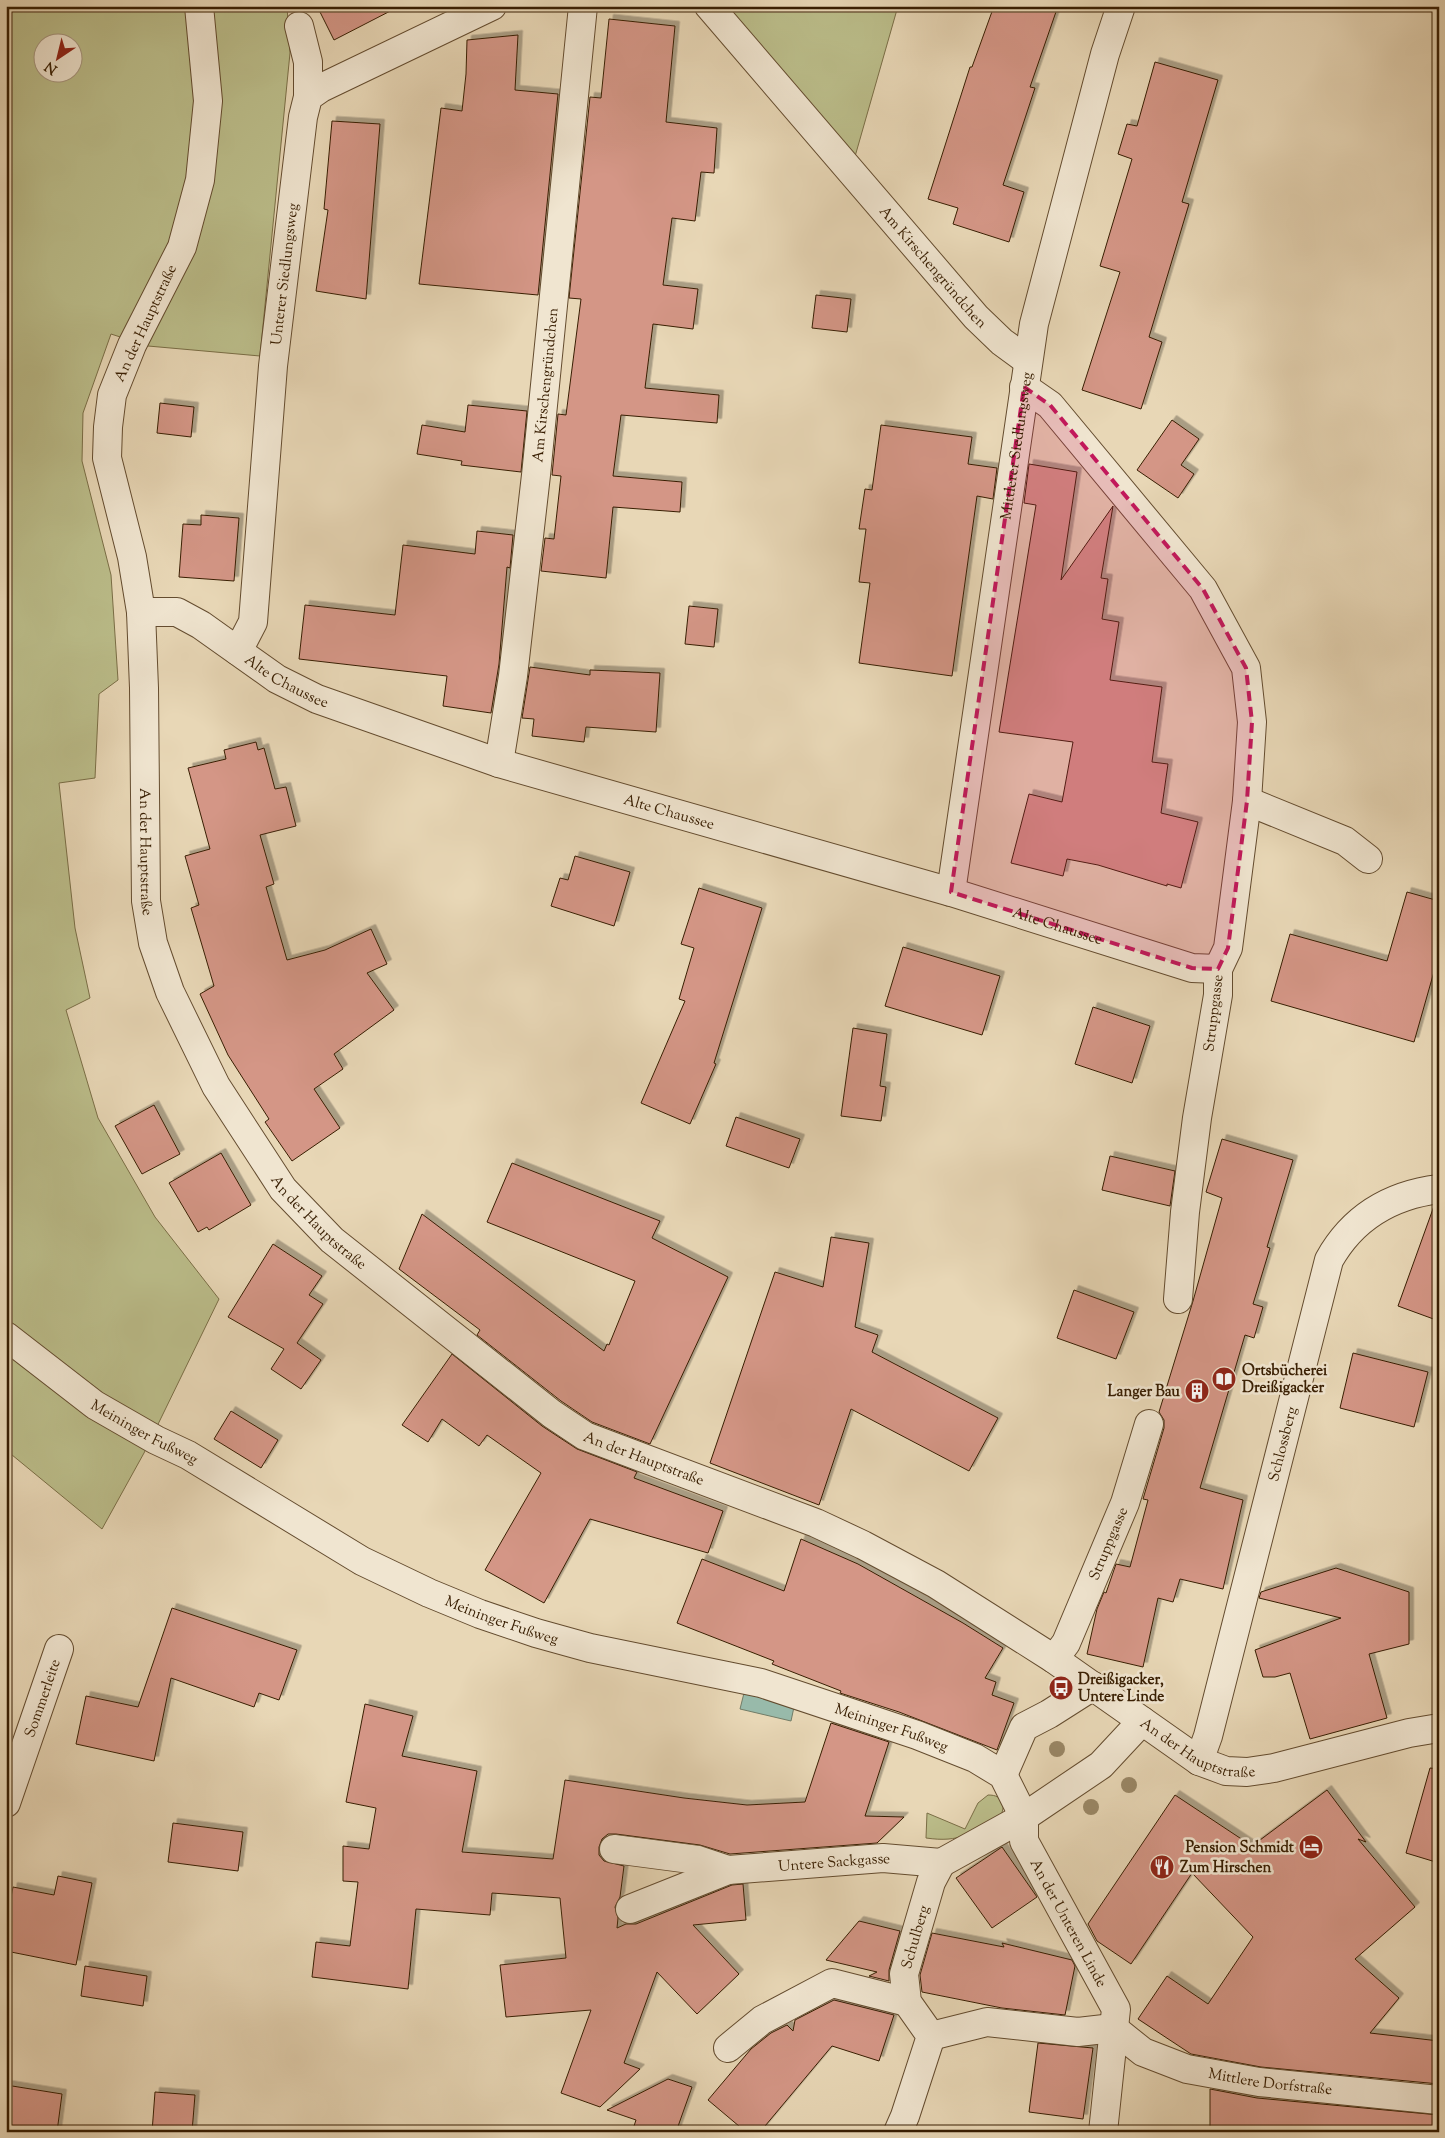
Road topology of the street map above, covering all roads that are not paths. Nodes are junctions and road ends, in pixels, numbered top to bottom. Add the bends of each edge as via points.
1 (199, 6) edge
2 (492, 6) edge
3 (583, 6) edge
4 (709, 6) edge
5 (1121, 6) edge
6 (299, 26) dead end
7 (308, 97) junction
8 (1026, 374) junction
9 (140, 612) junction
10 (238, 651) junction
11 (1246, 668) joint
12 (499, 763) junction
13 (1247, 800) junction
14 (1368, 859) dead end
15 (951, 892) junction
16 (1218, 969) junction
17 (1439, 1183) edge
18 (1438, 1189) edge
19 (1178, 1299) dead end
20 (6, 1336) edge
21 (1149, 1424) dead end
22 (59, 1649) dead end
23 (1054, 1659) junction
24 (1093, 1686) junction
25 (1142, 1721) junction
26 (1439, 1728) edge
27 (1199, 1761) junction
28 (1003, 1774) junction
29 (6, 1802) edge
30 (1024, 1817) junction
31 (614, 1849) dead end
32 (941, 1864) junction
33 (728, 1870) junction
34 (630, 1909) dead end
35 (907, 2002) junction
36 (1113, 2028) junction
37 (932, 2036) junction
38 (728, 2048) dead end
39 (1439, 2100) edge
40 (898, 2132) edge
41 (1103, 2132) edge

1 - 9 street, An der Hauptstraße via 208,101 200,180 182,247 132,345 112,394 108,427 107,458 132,557
2 - 7 street
3 - 12 street, Am Kirschengründchen via 513,676
4 - 8 street, Am Kirschengründchen via 976,317 1002,342
5 - 8 street, Mittlerer Siedlungsweg via 1105,54 1036,315
6 - 7 street, Unterer Siedlungsweg via 308,62
7 - 10 street, Unterer Siedlungsweg via 302,117 273,366 253,622
8 - 11 street, Am Kirschengründchen via 1203,589
8 - 15 street, Mittlerer Siedlungsweg
9 - 10 street, Alte Chaussee via 177,612
9 - 23 street, An der Hauptstraße via 146,901 153,943 170,992 216,1086 283,1189 332,1240 552,1414 585,1436 816,1523 863,1544 936,1584
10 - 12 street, Alte Chaussee via 277,679 317,699
11 - 13 street, Struppgasse via 1252,722
12 - 15 street, Alte Chaussee
13 - 14 street via 1345,841
13 - 16 street, Struppgasse via 1228,948
15 - 16 street, Alte Chaussee via 1192,968
16 - 19 street, Struppgasse via 1218,995 1185,1212
17 - 18 street
18 - 27 street, Schlossberg via 1401,1197 1377,1209 1355,1225 1330,1260
20 - 28 street, Meininger Fußweg via 95,1405 188,1455 362,1561 429,1593 480,1614 590,1648 761,1683 917,1735 975,1758
21 - 23 street, Struppgasse via 1125,1503 1066,1643
22 - 29 street, Sommerleite
23 - 24 street, An der Hauptstraße
24 - 25 street, An der Hauptstraße
24 - 28 street via 1024,1727
25 - 27 street, An der Hauptstraße
25 - 30 street via 1102,1765
26 - 27 street, An der Hauptstraße via 1247,1772 1226,1771
28 - 30 street
30 - 32 street
30 - 36 street, An der Unteren Linde via 1024,1841 1116,2009
31 - 33 street, Untere Sackgasse via 698,1860
32 - 33 street, Untere Sackgasse via 883,1858
32 - 35 street, Schulberg via 931,1882 904,1974
33 - 34 street, Untere Sackgasse
35 - 37 street
35 - 38 street via 832,1982 762,2020
36 - 37 street via 1078,2032 987,2022
36 - 39 street, Mittlere Dorfstraße via 1143,2052 1187,2069 1259,2082
36 - 41 street, An der Unteren Linde
37 - 40 street

